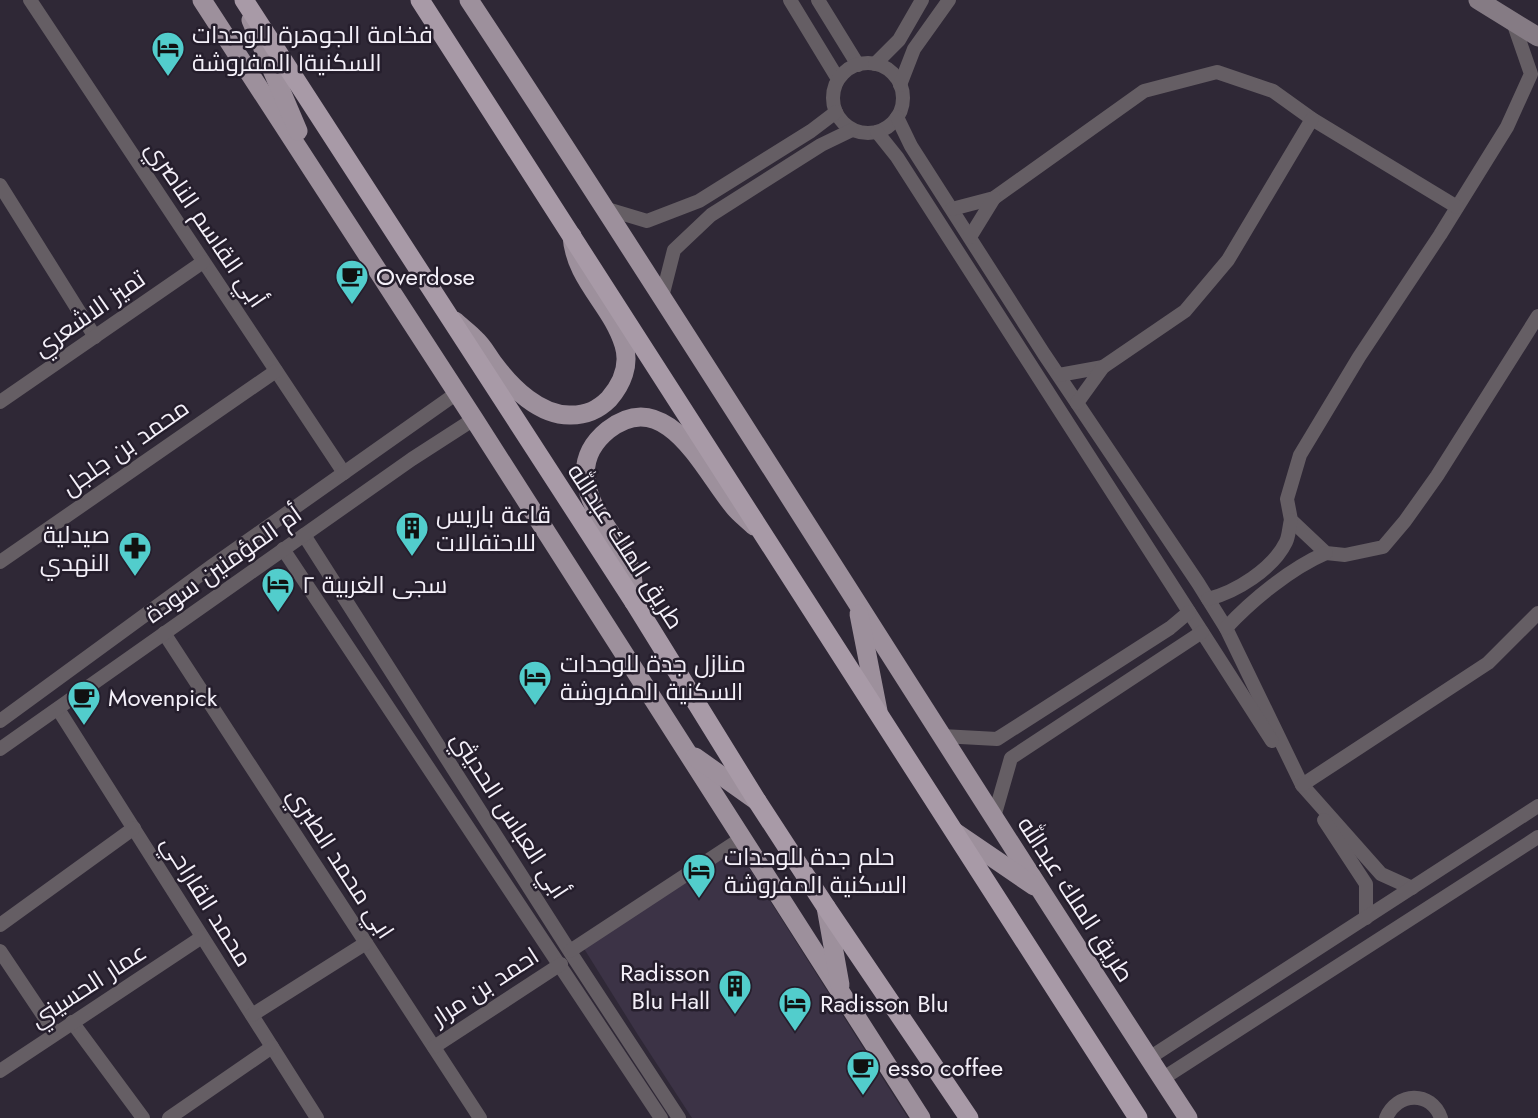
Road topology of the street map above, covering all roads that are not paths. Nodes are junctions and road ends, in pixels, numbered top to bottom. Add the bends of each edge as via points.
1 (30, 0) edge
2 (202, 0) edge
3 (243, 0) edge
4 (420, 0) edge
5 (469, 0) edge
6 (790, 0) edge
7 (818, 0) edge
8 (922, 0) edge
9 (948, 0) edge
10 (1478, 0) edge
11 (1513, 23) junction
12 (1538, 37) edge
13 (875, 64) junction
14 (858, 65) junction
15 (838, 79) junction
16 (900, 85) junction
17 (836, 111) junction
18 (897, 117) junction
19 (1312, 119) junction
20 (852, 130) junction
21 (877, 132) junction
22 (318, 180) junction
23 (0, 185) edge
24 (994, 198) junction
25 (1457, 207) junction
26 (607, 209) junction
27 (952, 209) junction
28 (572, 236) junction
29 (970, 237) junction
30 (203, 262) junction
31 (662, 297) junction
32 (1538, 316) edge
33 (451, 319) junction
34 (95, 337) junction
35 (1103, 367) junction
36 (276, 370) junction
37 (1059, 376) junction
38 (457, 393) junction
39 (0, 402) edge
40 (1077, 403) junction
41 (474, 419) junction
42 (344, 472) junction
43 (1291, 520) junction
44 (763, 534) junction
45 (304, 535) junction
46 (283, 549) junction
47 (1326, 553) junction
48 (0, 562) edge
49 (1208, 599) junction
50 (634, 602) junction
51 (856, 603) junction
52 (1189, 612) junction
53 (1538, 613) edge
54 (1226, 628) junction
55 (1202, 632) junction
56 (164, 633) junction
57 (58, 709) junction
58 (878, 713) junction
59 (0, 721) edge
60 (942, 736) junction
61 (0, 749) edge
62 (685, 750) junction
63 (1302, 785) junction
64 (757, 801) junction
65 (1538, 806) edge
66 (994, 817) junction
67 (134, 828) junction
68 (955, 832) junction
69 (1538, 837) edge
70 (742, 838) junction
71 (1412, 888) junction
72 (1041, 891) junction
73 (826, 907) junction
74 (1366, 918) junction
75 (0, 925) edge
76 (202, 937) junction
77 (366, 943) junction
78 (0, 951) edge
79 (570, 951) junction
80 (561, 964) junction
81 (842, 996) junction
82 (252, 1015) junction
83 (72, 1022) junction
84 (55, 1034) junction
85 (272, 1047) junction
86 (434, 1047) junction
87 (1149, 1058) junction
88 (0, 1071) edge
89 (1162, 1079) junction
90 (143, 1118) edge
91 (169, 1118) edge
92 (317, 1118) edge
93 (480, 1118) edge
94 (661, 1118) edge
95 (679, 1118) edge
96 (921, 1118) edge
97 (969, 1118) edge
98 (1139, 1118) edge
99 (1188, 1118) edge
100 (1386, 1118) edge
101 (1440, 1118) edge

1 - 30 street, أبي القاسم الناصري
2 - 22 main road
3 - 22 main road
3 - 33 highway, طريق الملك عبدالله
4 - 28 highway
5 - 26 main road, طريق الملك عبدالله
6 - 15 street
7 - 14 street
8 - 13 street via 899,40
9 - 16 street via 914,49
10 - 11 main road
11 - 12 main road
11 - 25 street via 1531,74 1507,127
13 - 14 street
13 - 16 street via 890,72
14 - 15 street
15 - 17 street via 833,95
16 - 18 street via 902,102
17 - 20 street
17 - 26 street via 699,201 648,222
18 - 21 street
18 - 27 street
19 - 24 street via 1273,91 1217,72 1144,91
19 - 25 street
19 - 35 street via 1228,260 1185,311
20 - 21 street
20 - 31 street via 711,215 674,250
21 - 52 street
22 - 38 main road
23 - 34 street
24 - 27 street
24 - 29 street
25 - 43 street via 1300,454 1287,499
26 - 31 main road, طريق الملك عبدالله
27 - 29 street
28 - 33 main road via 573,255 625,346 622,380 603,405 591,413 565,416 536,405 496,367 477,340
28 - 44 highway
29 - 37 street
30 - 34 street, تميز الاشعري
30 - 36 street, أبي القاسم الناصري
31 - 51 main road, طريق الملك عبدالله
32 - 47 street via 1437,476 1383,547 1345,555
33 - 50 highway, طريق الملك عبدالله
34 - 39 street, تميز الاشعري
35 - 37 street
35 - 40 street
36 - 42 street, أبي القاسم الناصري
36 - 48 street, محمد بن جلجل
37 - 40 street
38 - 41 main road
38 - 42 street, أم المؤمنين سودة
40 - 49 street
41 - 45 street, أم المؤمنين سودة
41 - 62 main road
42 - 59 street, أم المؤمنين سودة
43 - 47 street
43 - 49 street via 1286,541 1271,563 1226,594
44 - 50 main road via 735,509 673,427 635,418 618,423 591,446 586,481 602,523 631,571
44 - 58 highway
45 - 46 street, أم المؤمنين سودة
45 - 79 street, أبي العباس الحديثي
46 - 56 street, أم المؤمنين سودة
46 - 80 street, أبي العباس الحديثي
47 - 54 street via 1306,562
49 - 54 street
50 - 64 highway, طريق الملك عبدالله
51 - 58 main road
51 - 60 main road, طريق الملك عبدالله
52 - 55 street
52 - 60 street via 997,739
53 - 63 street via 1488,663
54 - 63 street
55 - 66 street via 1011,758
55 - 74 street via 1366,884
56 - 57 street, أم المؤمنين سودة
56 - 77 street, ابي محمد الطبري
57 - 61 street, أم المؤمنين سودة
57 - 67 street, محمد القاراحي
58 - 68 highway
60 - 66 main road, طريق الملك عبدالله
62 - 64 main road
62 - 70 main road
63 - 71 street via 1381,874
64 - 73 highway, طريق الملك عبدالله
65 - 71 street
66 - 72 main road, طريق الملك عبدالله
67 - 75 street
67 - 76 street, محمد القاراحي
68 - 72 main road
68 - 98 highway
69 - 89 street
70 - 79 street
70 - 81 main road
71 - 74 street
72 - 87 main road, طريق الملك عبدالله
73 - 81 main road
73 - 97 highway, طريق الملك عبدالله
74 - 87 street
76 - 82 street, محمد القاراحي
76 - 83 street, عمار الحسيني
77 - 82 street
77 - 86 street, ابي محمد الطبري
78 - 84 street
79 - 95 street, أبي العباس الحديثي
80 - 86 street, احمد بن مرار
80 - 94 street, أبي العباس الحديثي
81 - 96 main road
82 - 85 street, محمد القاراحي
83 - 84 street, عمار الحسيني
83 - 90 street
84 - 88 street, عمار الحسيني
85 - 91 street
85 - 92 street, محمد القاراحي
86 - 93 street, ابي محمد الطبري
87 - 89 main road, طريق الملك عبدالله
89 - 99 main road, طريق الملك عبدالله
100 - 101 street via 1398,1101 1420,1097 1438,1110

